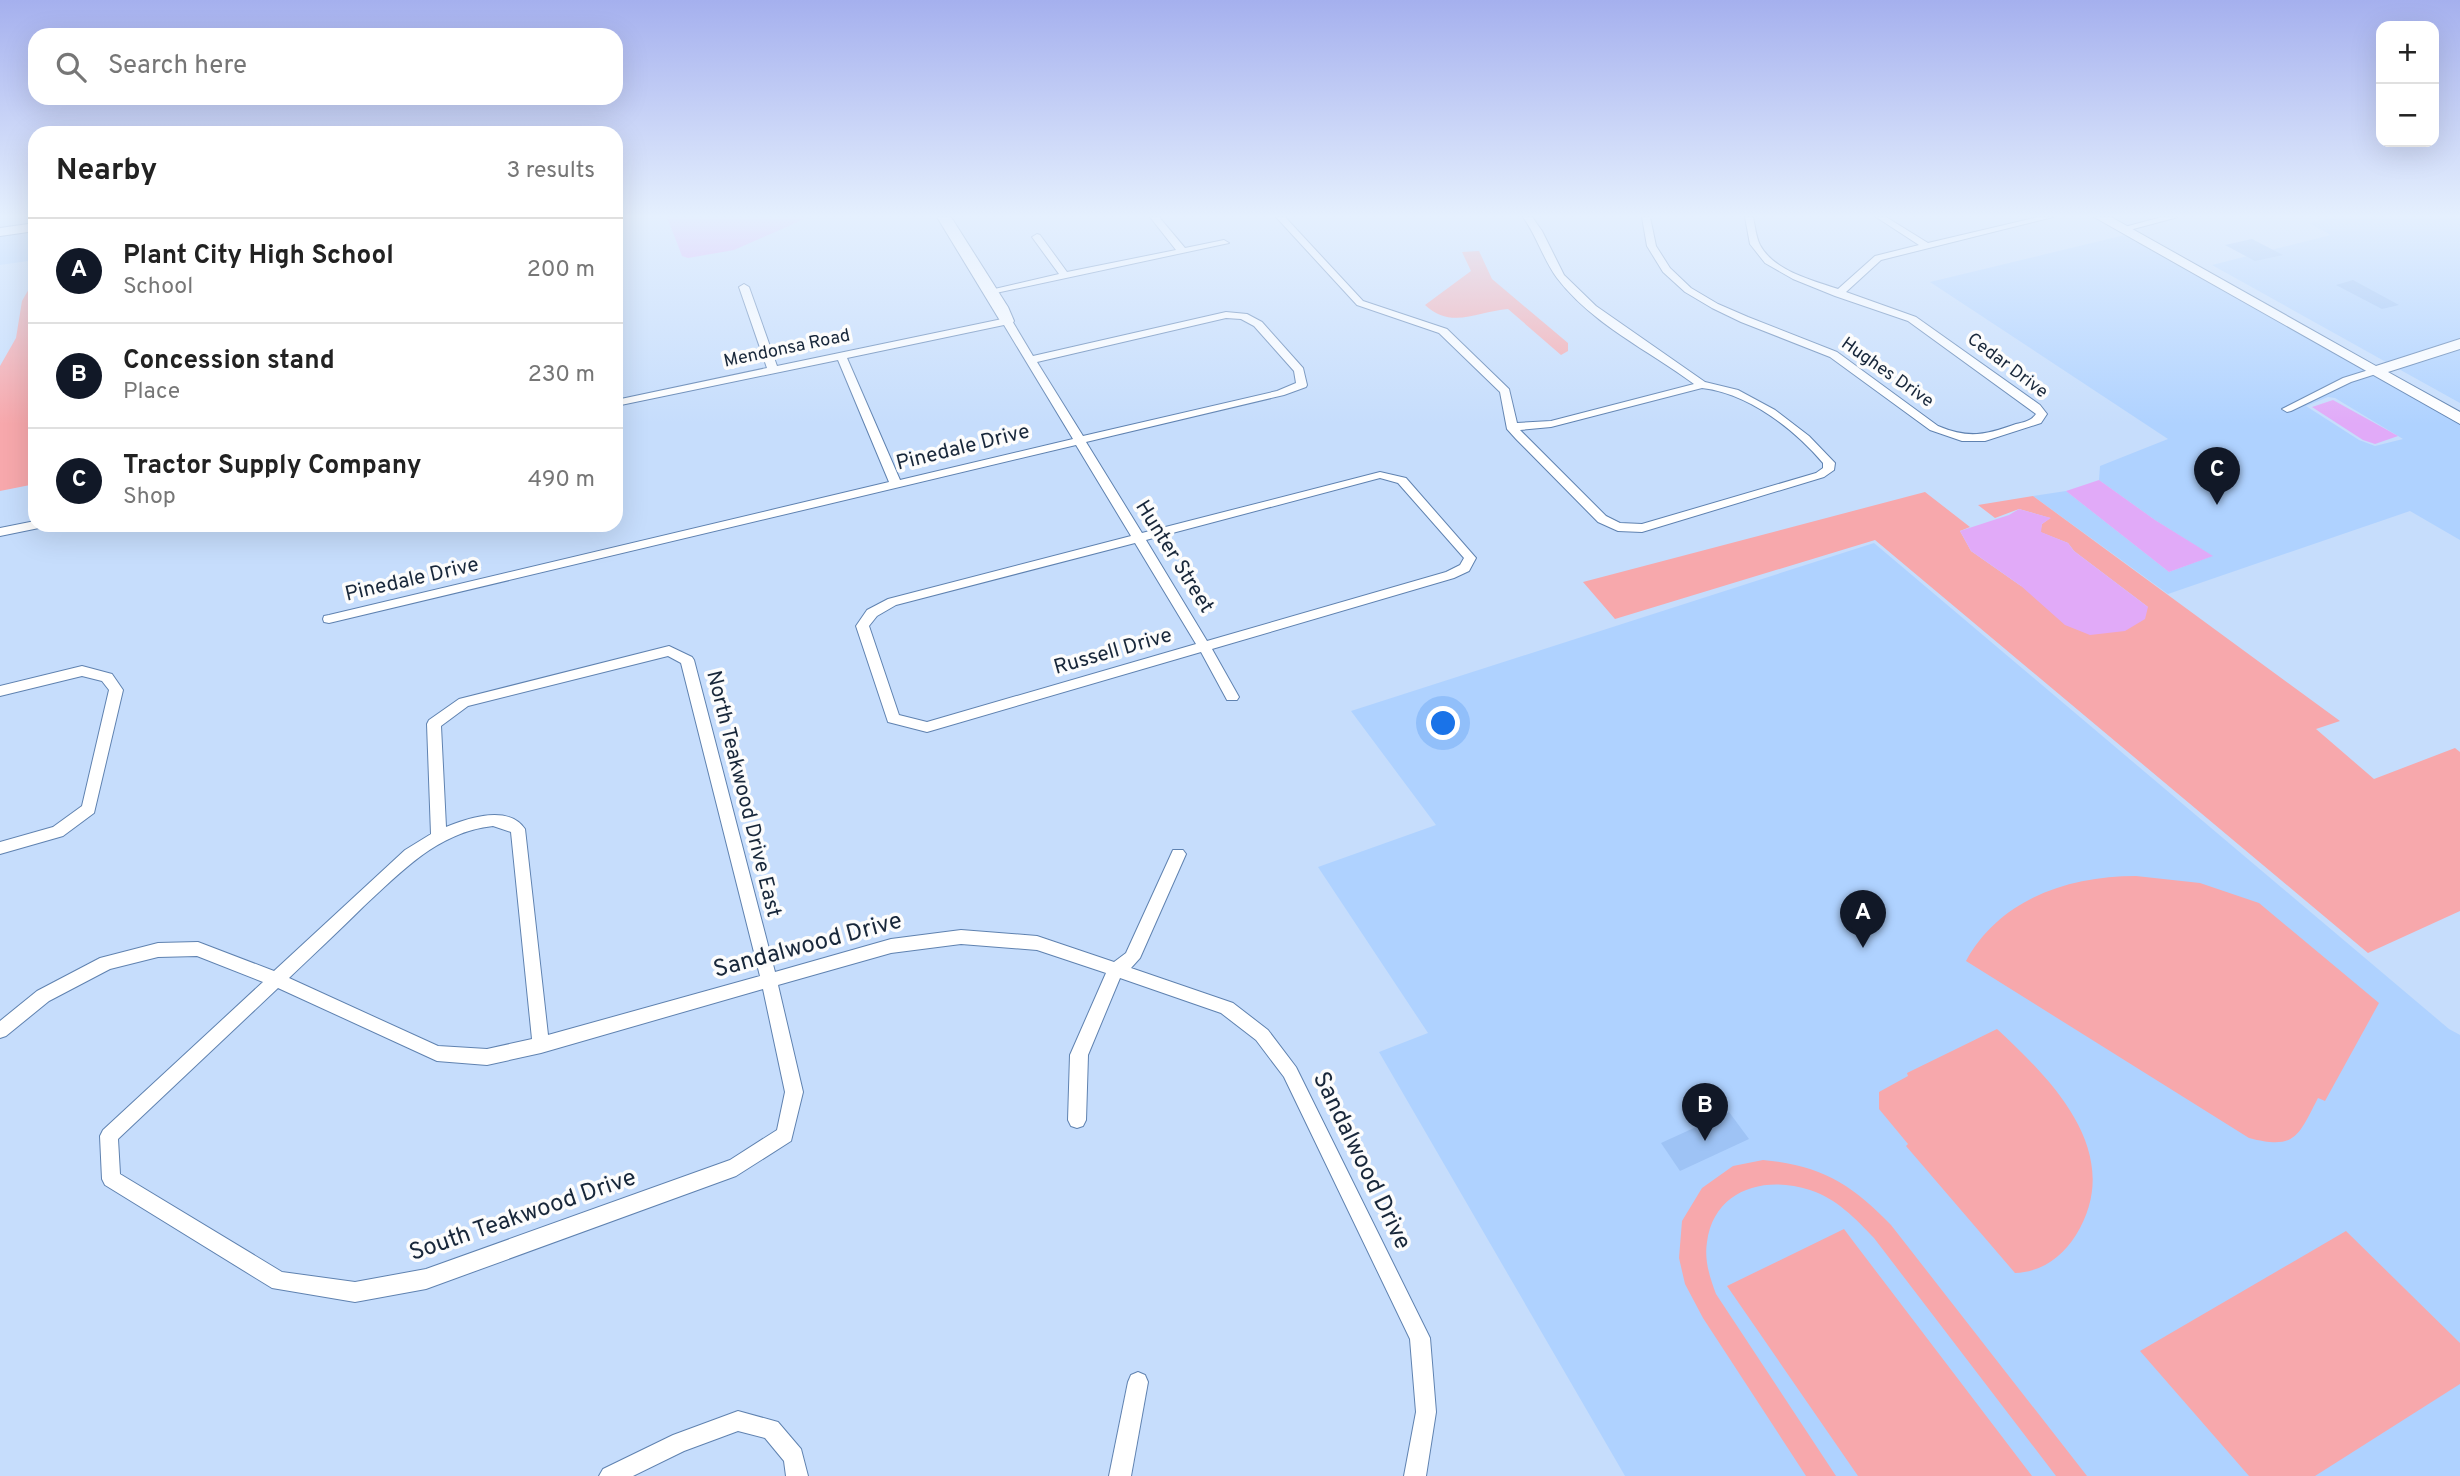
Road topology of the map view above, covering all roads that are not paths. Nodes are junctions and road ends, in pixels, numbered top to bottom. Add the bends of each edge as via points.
1 (988, 286) edge
2 (1014, 286) edge
3 (1344, 286) edge
4 (1569, 286) edge
5 (1686, 286) edge
6 (1818, 286) edge
7 (1847, 286) edge
8 (2231, 286) edge
9 (2237, 286) edge
10 (744, 287) dead end
11 (991, 291) junction
12 (1838, 294) junction
13 (2251, 296) junction
14 (1007, 321) junction
15 (2460, 344) edge
16 (841, 355) junction
17 (1030, 360) junction
18 (773, 369) junction
19 (2381, 369) junction
20 (1702, 385) junction
21 (623, 401) edge
22 (2460, 406) edge
23 (2287, 409) dead end
24 (2042, 414) joint
25 (2460, 419) edge
26 (1513, 427) junction
27 (1078, 441) junction
28 (897, 484) junction
29 (28, 526) edge
30 (0, 532) edge
31 (1137, 537) junction
32 (329, 619) dead end
33 (1204, 646) junction
34 (0, 691) edge
35 (1232, 698) dead end
36 (439, 835) junction
37 (0, 848) edge
38 (1178, 854) dead end
39 (1115, 971) junction
40 (276, 980) junction
41 (769, 980) junction
42 (0, 1031) edge
43 (541, 1045) junction
44 (1077, 1120) dead end
45 (1138, 1382) dead end
46 (610, 1476) edge
47 (797, 1476) edge
48 (1120, 1476) edge
49 (1415, 1476) edge

1 - 11 main road
2 - 11 street
3 - 26 street via 1360,303 1443,331 1505,391
4 - 20 street via 1598,314
5 - 24 street, Hughes Drive via 1744,321 1831,353 1953,438 1972,440 2037,421
6 - 12 street, Cedar Drive
7 - 12 street
8 - 13 main road
9 - 13 main road
10 - 18 street
11 - 14 main road
12 - 24 street, Cedar Drive via 1912,318
13 - 19 main road
14 - 16 street, Mendonsa Road
14 - 17 street, Hunter Street
15 - 19 main road
16 - 18 street, Mendonsa Road
16 - 28 street
17 - 27 street, Hunter Street
17 - 27 street, Pinedale Drive via 1226,315 1243,316 1258,324 1299,370 1302,385 1280,393
18 - 21 street, Mendonsa Road
19 - 22 main road
19 - 23 street
19 - 25 main road
20 - 26 street via 1551,424
20 - 26 street via 1725,387 1763,406 1824,456 1828,470 1629,529 1602,519
27 - 28 street, Pinedale Drive
27 - 31 street, Hunter Street
28 - 32 street, Pinedale Drive
29 - 30 street
31 - 33 street, Hunter Street
31 - 33 street, Russell Drive via 1380,475 1402,480 1470,558 1465,568 1450,575
31 - 33 street, Russell Drive via 892,602 872,613 862,626 893,718 927,727
33 - 35 street, Hunter Street
34 - 37 street via 82,671 107,677 116,690 89,809 58,832
36 - 40 street via 410,853
36 - 41 street, North Teakwood Drive East via 434,724 464,702 669,651 687,660
36 - 43 street via 492,819 508,821 518,829
38 - 39 street via 1132,958
39 - 41 street, Sandalwood Drive via 1037,943 961,937 891,946
39 - 44 street via 1079,1055
39 - 49 street, Sandalwood Drive via 1227,1008 1262,1035 1290,1072 1420,1338 1426,1412
40 - 41 street, South Teakwood Drive via 109,1136 111,1180 279,1281 355,1292 426,1279 736,1167 785,1135 794,1092
40 - 42 street, Sandalwood Drive via 198,949 158,950 106,963 43,996
40 - 43 street, Sandalwood Drive via 437,1053 487,1057
41 - 43 street, Sandalwood Drive
45 - 48 street
46 - 47 street via 680,1442 738,1422 771,1429 793,1456

